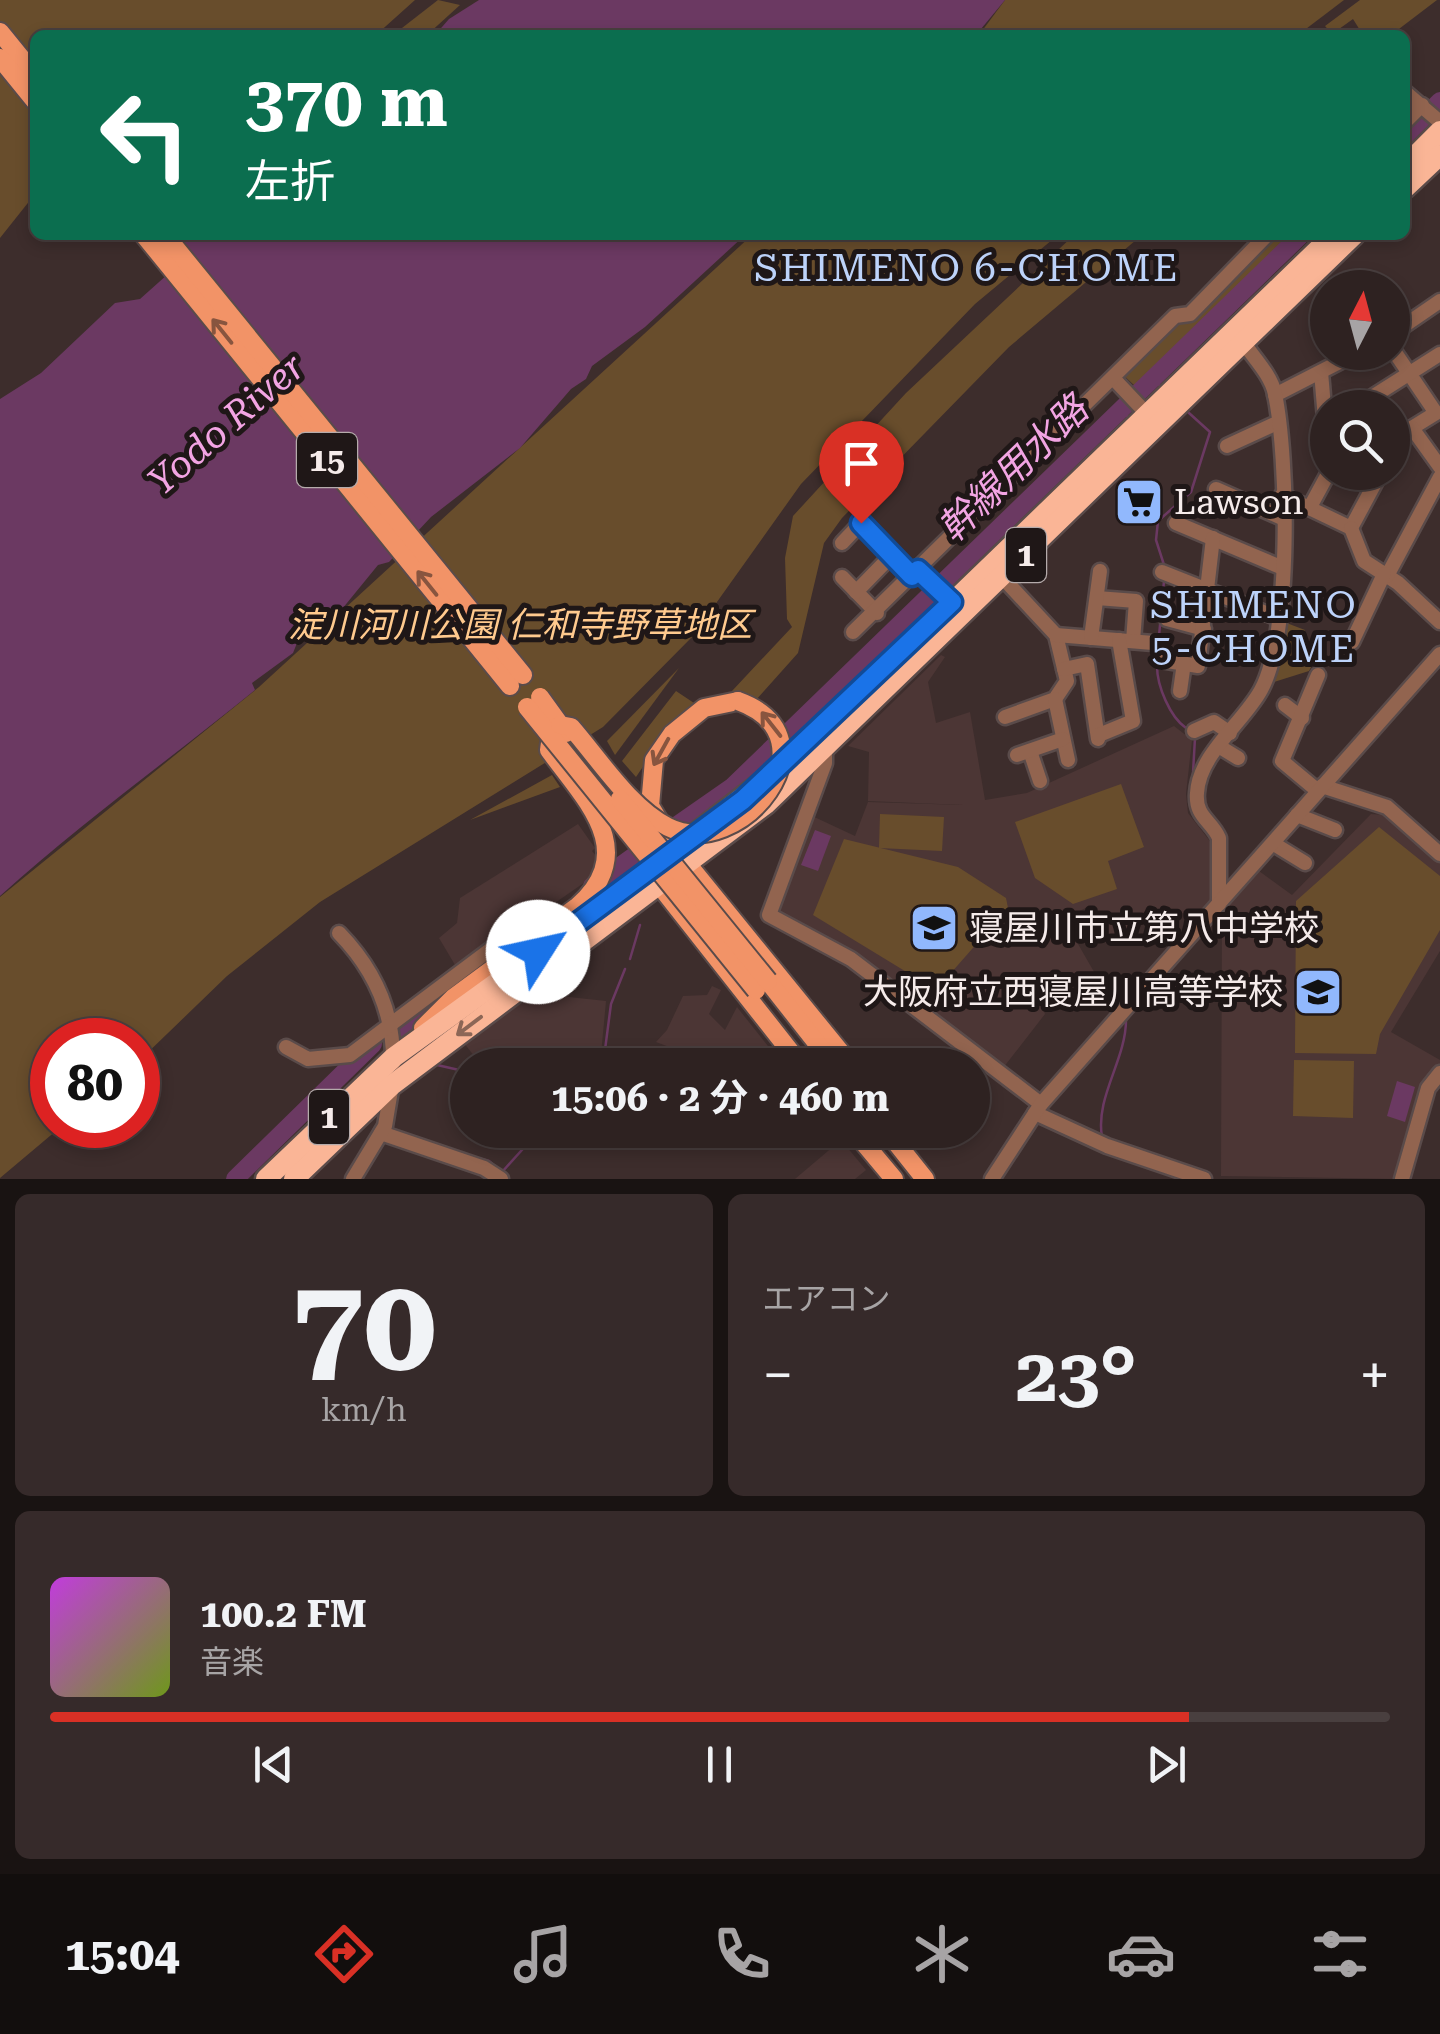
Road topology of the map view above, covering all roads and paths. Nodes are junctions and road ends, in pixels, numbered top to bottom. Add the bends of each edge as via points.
1 (0, 32) edge
2 (0, 58) edge
3 (30, 69) edge
4 (30, 95) edge
5 (1410, 97) edge
6 (1432, 117) edge
7 (1440, 155) edge
8 (1410, 157) edge
9 (1410, 183) edge
10 (148, 240) edge
11 (169, 240) edge
12 (1262, 240) edge
13 (1327, 240) edge
14 (1349, 240) edge
15 (1440, 301) edge
16 (1410, 322) edge
17 (1243, 342) junction
18 (1440, 354) edge
19 (1326, 370) edge
20 (1407, 370) edge
21 (1322, 372) junction
22 (1410, 374) junction
23 (1113, 378) junction
24 (1323, 390) edge
25 (1384, 390) edge
26 (1275, 396) junction
27 (1137, 403) junction
28 (1277, 423) junction
29 (1412, 428) junction
30 (1410, 430) edge
31 (1227, 446) dead end
32 (1440, 467) edge
33 (1440, 477) edge
34 (1216, 489) dead end
35 (1319, 490) edge
36 (1371, 490) edge
37 (1282, 495) junction
38 (1310, 507) junction
39 (1282, 518) junction
40 (1176, 522) dead end
41 (1351, 528) junction
42 (1213, 538) junction
43 (842, 543) dead end
44 (892, 556) junction
45 (1283, 568) junction
46 (1100, 571) dead end
47 (1162, 572) dead end
48 (916, 573) junction
49 (1386, 575) junction
50 (842, 577) dead end
51 (1002, 578) junction
52 (1208, 587) junction
53 (856, 592) junction
54 (942, 593) junction
55 (1097, 598) junction
56 (877, 613) junction
57 (1278, 618) junction
58 (1167, 619) dead end
59 (1440, 622) edge
60 (1204, 629) junction
61 (853, 632) dead end
62 (1056, 635) junction
63 (1091, 638) junction
64 (1126, 640) junction
65 (1352, 642) dead end
66 (1154, 643) dead end
67 (1440, 654) edge
68 (1161, 660) dead end
69 (1184, 664) junction
70 (1064, 669) junction
71 (1318, 675) dead end
72 (1180, 692) dead end
73 (1055, 700) junction
74 (533, 702) dead end
75 (1285, 704) dead end
76 (1005, 716) dead end
77 (1302, 718) junction
78 (555, 730) junction
79 (1194, 731) dead end
80 (1230, 733) junction
81 (1063, 739) junction
82 (1220, 747) junction
83 (825, 748) junction
84 (1238, 758) dead end
85 (1068, 760) dead end
86 (1040, 780) dead end
87 (1320, 788) junction
88 (1297, 815) junction
89 (1334, 830) dead end
90 (1274, 844) junction
91 (1438, 847) edge
92 (682, 857) junction
93 (1305, 863) dead end
94 (654, 878) junction
95 (1218, 904) junction
96 (339, 933) dead end
97 (499, 943) dead end
98 (483, 966) junction
99 (762, 986) junction
100 (390, 1023) junction
101 (286, 1046) dead end
102 (789, 1048) edge
103 (804, 1048) edge
104 (819, 1048) edge
105 (836, 1048) edge
106 (394, 1057) junction
107 (1440, 1073) edge
108 (392, 1084) junction
109 (1038, 1109) junction
110 (382, 1133) junction
111 (868, 1148) edge
112 (880, 1148) edge
113 (900, 1148) edge
114 (916, 1148) edge
115 (266, 1179) edge
116 (294, 1179) edge
117 (354, 1179) edge
118 (500, 1179) edge
119 (894, 1179) edge
120 (903, 1179) edge
121 (925, 1179) edge
122 (940, 1179) edge
123 (992, 1179) edge
124 (1204, 1179) edge
125 (1402, 1179) edge

1 - 3 main road
2 - 4 main road
5 - 6 street
6 - 8 highway
7 - 9 highway
11 -> 10 main road, 15 via 516,681
12 - 23 street via 1190,314 1175,316
13 - 27 highway, 1
14 - 17 highway, 1
15 - 16 street
17 - 26 street
17 - 51 highway, 1
18 - 22 street
19 - 21 street
20 - 22 street
21 - 24 street
21 - 26 street
22 - 25 street
22 - 29 street via 1436,413
23 - 27 street
23 - 48 street
26 - 28 street
27 - 54 highway, 1
28 - 31 street
28 - 37 street
29 - 30 street
29 - 32 street
33 - 49 street
34 - 39 street
35 - 38 street
36 - 41 street
37 - 38 street
37 - 39 street
38 - 41 street
39 - 45 street
40 - 42 street
41 - 49 street via 1364,561
42 - 45 street
42 - 52 street
43 - 44 street via 861,523
44 - 48 street
44 - 53 street
45 - 57 street
46 - 55 street
47 - 52 street
48 - 54 street
48 - 56 street
49 - 59 street
49 - 65 street
50 - 53 street
51 - 62 street
51 - 83 highway, 1
52 - 57 street
52 - 60 street
53 - 56 street
54 - 92 highway, 1 via 782,767
55 - 63 street
55 - 64 street via 1136,601
56 - 61 street
57 - 80 street via 1262,688
58 - 60 street
60 - 69 street via 1198,666
62 - 63 street
62 - 70 street
63 - 64 street
64 - 66 street
64 - 70 street via 1132,721 1098,739 1087,664
67 - 87 street
68 - 69 street
69 - 72 street
70 - 73 street via 1067,681
71 - 77 street
73 - 76 street
73 - 81 street
74 - 78 main road, bridge
75 - 77 street
77 - 87 street via 1282,762
78 -> 92 main road, bridge via 571,727 651,816 688,834 708,834 758,804 771,788 782,762 774,723 738,702 704,708 672,734 654,760 650,806
78 - 98 main road via 549,750 595,813 606,844 603,873 578,906
78 - 99 main road, bridge
79 - 80 street via 1214,722
80 - 82 street
81 - 85 street
81 - 86 street via 1024,753
82 - 84 street
82 - 95 street via 1197,792 1200,816 1219,838
83 - 92 highway, 1 via 766,804
83 - 109 street via 768,915 850,960
87 - 88 street
87 - 91 street via 1387,807
88 - 89 street
88 - 90 street
90 - 93 street
90 - 95 street
92 - 94 highway, 1
92 - 105 main road
94 - 102 main road
94 - 106 highway, 1
94 -> 108 highway, 1
95 - 109 street
96 - 100 street via 374,976
97 - 98 street
98 - 100 street
98 - 106 main road
99 - 103 main road
99 - 104 main road
100 - 101 street via 350,1055 308,1058
100 - 106 street
106 - 108 street
106 - 115 highway, 1
107 - 125 street via 1428,1088
108 - 110 street
108 - 116 highway, 1
109 - 123 street
109 - 124 street via 1107,1146
110 - 117 street
110 - 118 street
111 - 119 main road
112 - 120 main road
113 - 121 main road
114 - 122 main road

